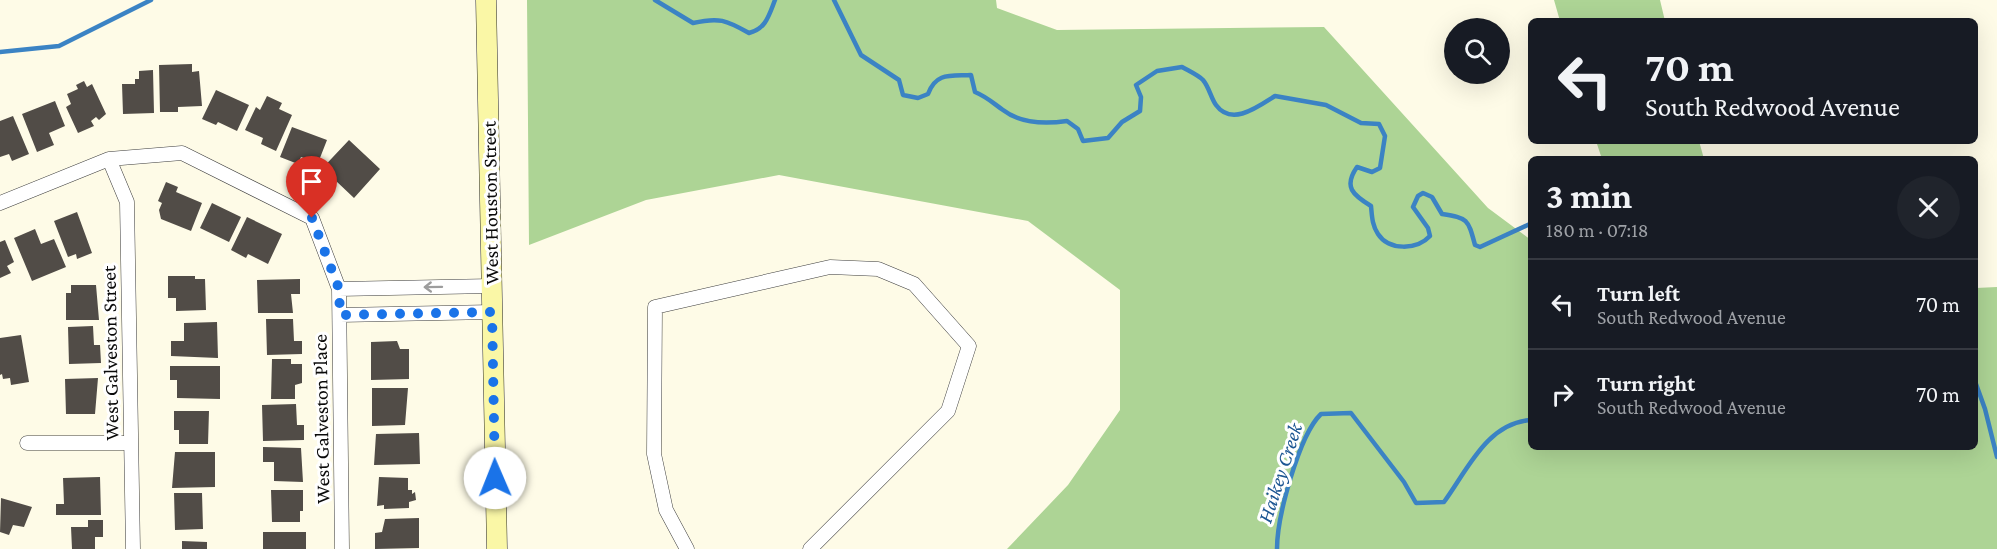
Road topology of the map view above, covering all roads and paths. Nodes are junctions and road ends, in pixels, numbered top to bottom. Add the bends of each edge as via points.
1 (486, 0) edge
2 (109, 159) junction
3 (0, 202) edge
4 (491, 286) junction
5 (339, 289) junction
6 (492, 312) junction
7 (340, 315) junction
8 (27, 443) dead end
9 (131, 443) junction
10 (133, 549) edge
11 (342, 549) edge
12 (497, 549) edge
13 (687, 549) edge
14 (810, 549) edge

1 - 4 main road, West Houston Street
2 - 3 street, West Galveston Place
2 - 5 street, West Galveston Place via 182,153 312,218
2 - 9 street, West Galveston Street via 127,202
4 -> 5 street
4 - 6 main road, West Houston Street
5 - 7 street, West Galveston Place
6 - 7 street
6 - 12 main road, West Houston Street
7 - 11 street, West Galveston Place
8 - 9 street
9 - 10 street, West Galveston Street
13 - 14 street via 666,510 654,454 655,307 830,267 878,269 914,284 969,346 948,411

